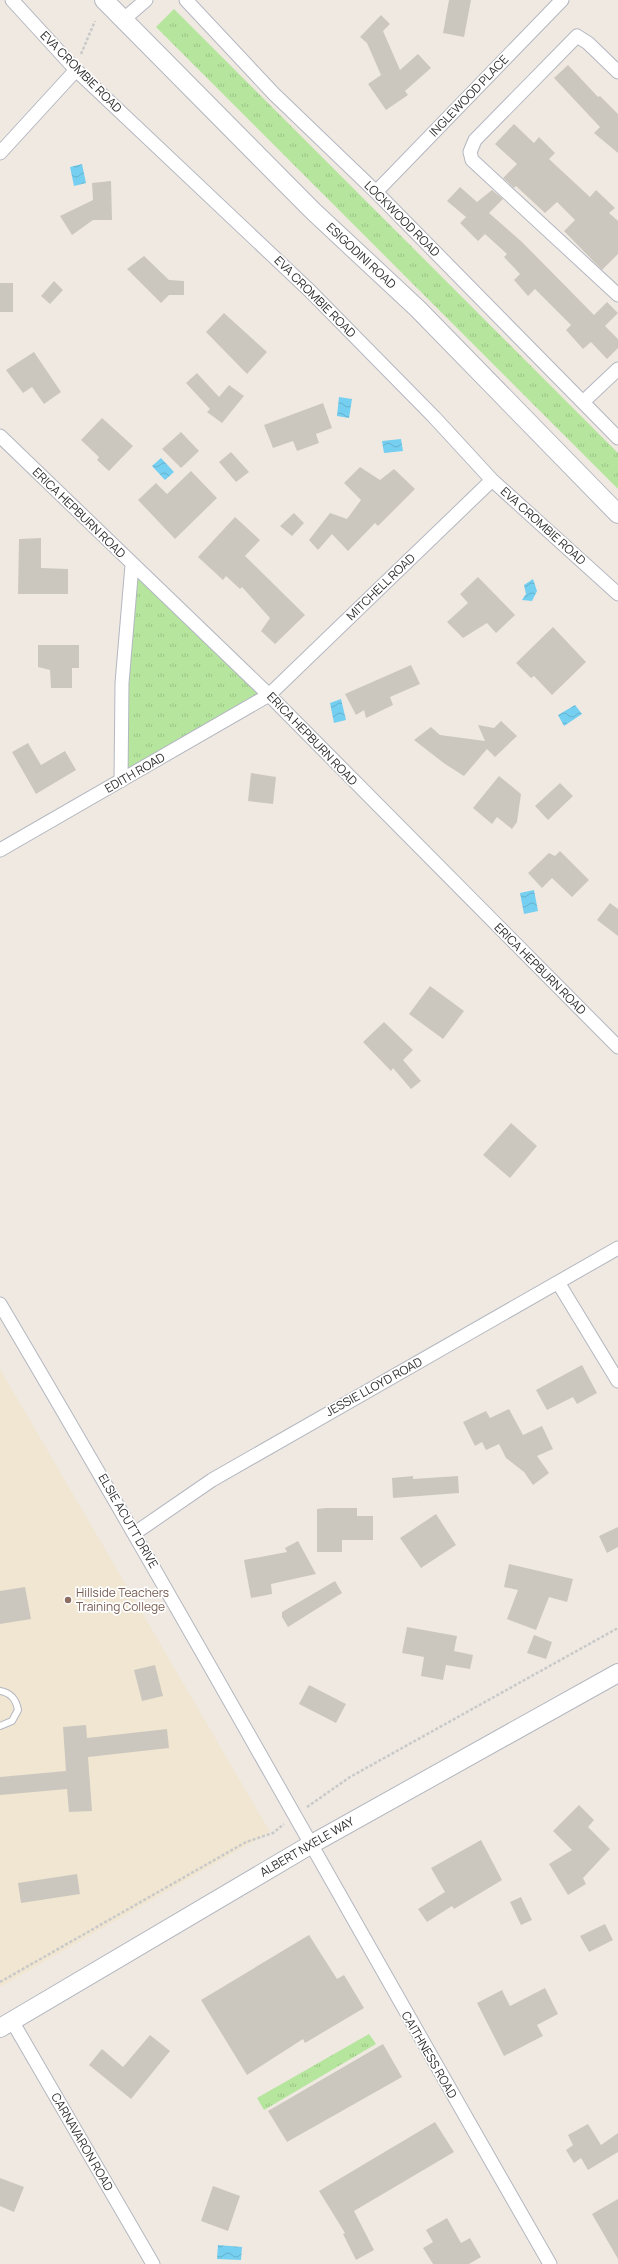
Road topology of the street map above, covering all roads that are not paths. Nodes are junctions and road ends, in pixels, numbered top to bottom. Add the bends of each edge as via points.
1 (12, 0) edge
2 (104, 0) edge
3 (146, 0) edge
4 (186, 0) edge
5 (562, 0) edge
6 (124, 19) junction
7 (76, 70) junction
8 (618, 72) edge
9 (0, 153) edge
10 (376, 192) junction
11 (618, 294) edge
12 (618, 369) edge
13 (583, 402) junction
14 (0, 436) edge
15 (618, 438) edge
16 (492, 480) junction
17 (618, 514) edge
18 (132, 565) junction
19 (618, 594) edge
20 (269, 695) junction
21 (121, 781) junction
22 (0, 850) edge
23 (618, 1047) edge
24 (618, 1248) edge
25 (559, 1284) junction
26 (0, 1304) edge
27 (618, 1381) edge
28 (135, 1533) junction
29 (618, 1674) edge
30 (0, 1691) edge
31 (0, 1726) edge
32 (310, 1845) junction
33 (6, 2024) edge
34 (153, 2264) edge
35 (550, 2264) edge

1 - 7 street, EVA CROMBIE ROAD
2 - 6 main road, ESIGODINI ROAD
3 - 6 street
4 - 10 street, LOCKWOOD ROAD via 274,94
5 - 10 street, INGLEWOOD PLACE
6 - 17 main road, ESIGODINI ROAD via 313,211 418,309
7 - 9 street
7 - 16 street, EVA CROMBIE ROAD via 310,291
8 - 11 street via 577,36 475,140 470,152 472,160
10 - 13 street, LOCKWOOD ROAD
12 - 13 street
13 - 15 street, LOCKWOOD ROAD
14 - 18 street, ERICA HEPBURN ROAD
16 - 19 street, EVA CROMBIE ROAD
16 - 20 street, MITCHELL ROAD
18 - 20 street, ERICA HEPBURN ROAD
18 - 21 street via 122,683
20 - 21 street, EDITH ROAD
20 - 23 street, ERICA HEPBURN ROAD
21 - 22 street, EDITH ROAD
24 - 25 street, JESSIE LLOYD ROAD
25 - 27 street
25 - 28 street, JESSIE LLOYD ROAD via 212,1480
26 - 28 street, ELSIE ACUTT DRIVE
28 - 32 street, ELSIE ACUTT DRIVE
29 - 32 main road, ALBERT NXELE WAY
30 - 31 lane via 15,1699 18,1710 12,1721
32 - 33 main road, ALBERT NXELE WAY
32 - 35 street, CAITHNESS ROAD
33 - 34 street, CARNAVARON ROAD

